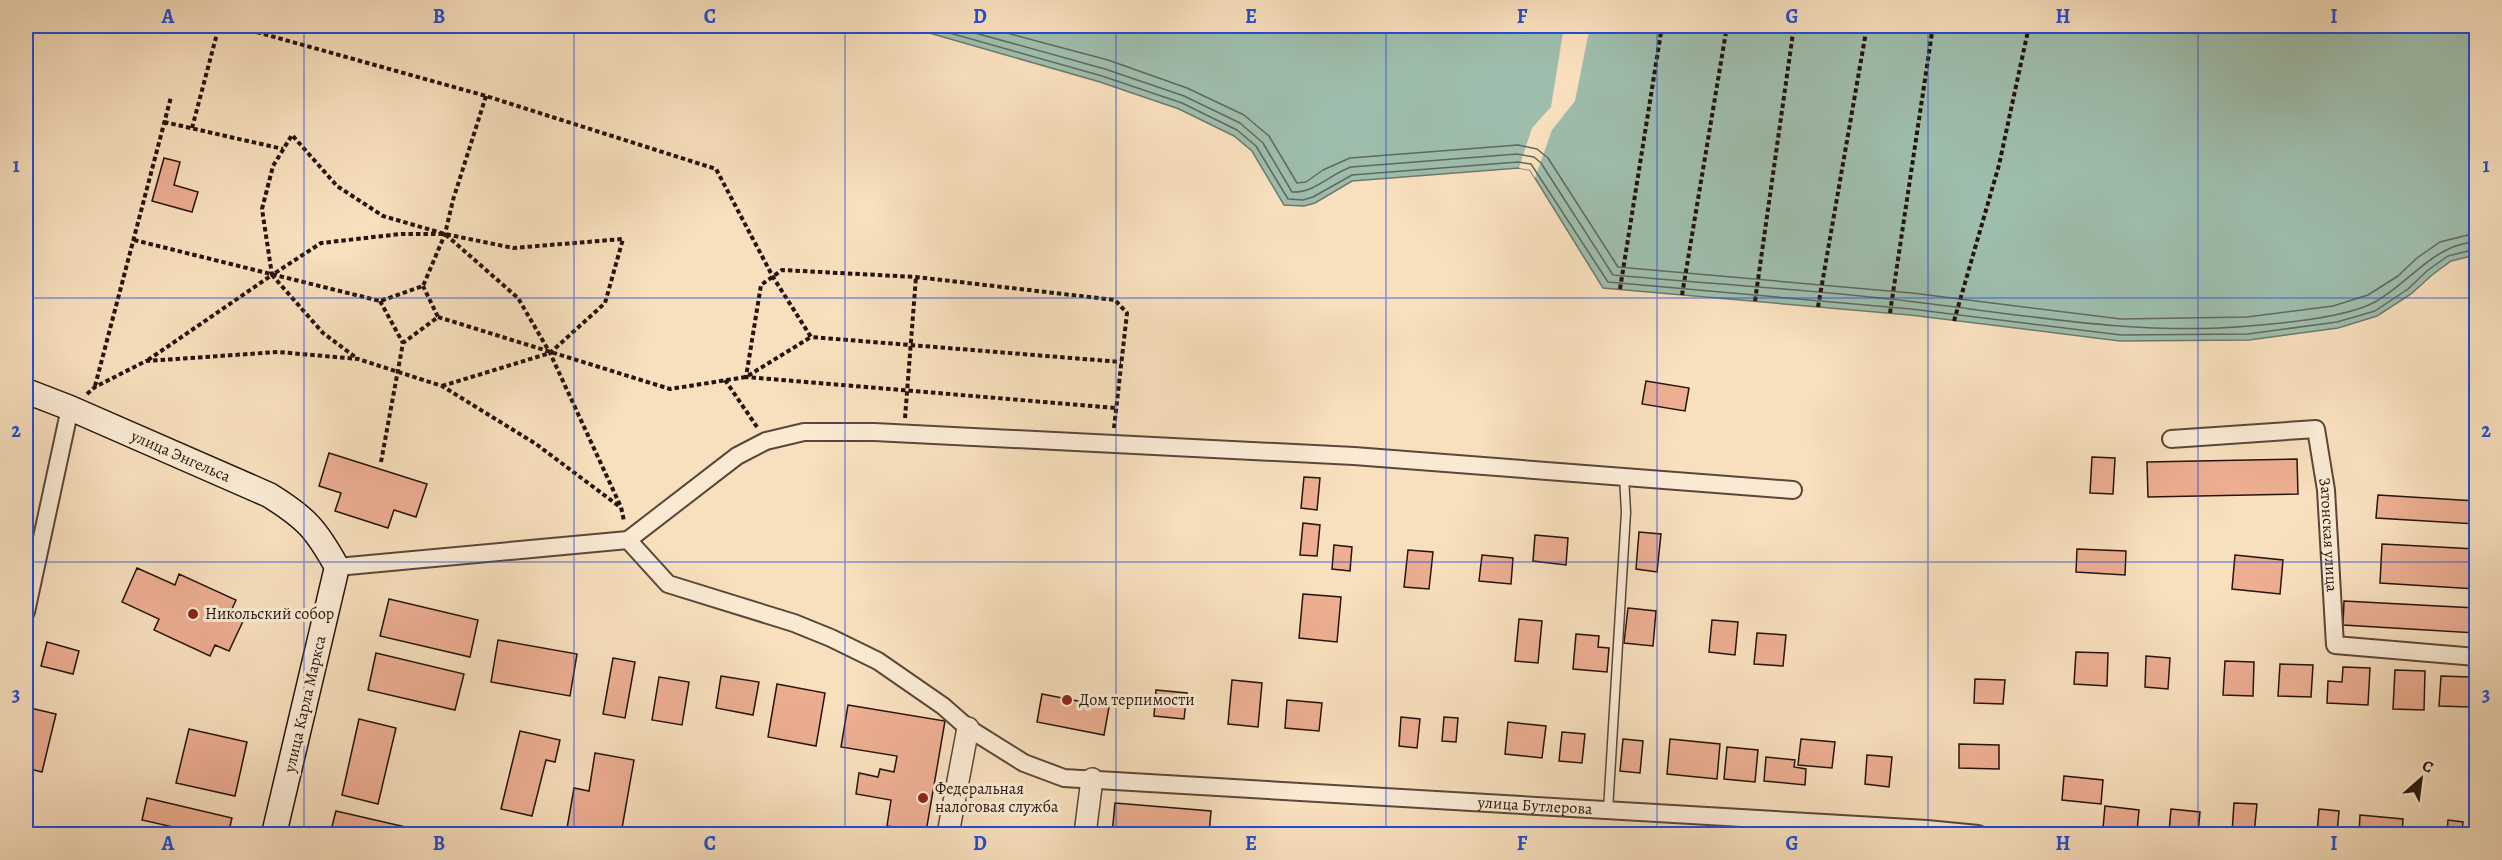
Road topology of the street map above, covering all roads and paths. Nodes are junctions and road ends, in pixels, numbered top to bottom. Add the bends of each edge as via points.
1 (219, 26) edge
2 (235, 26) edge
3 (1662, 26) edge
4 (1727, 26) edge
5 (1794, 26) edge
6 (1867, 26) edge
7 (1933, 26) edge
8 (2029, 26) edge
9 (486, 96) junction
10 (171, 97) dead end
11 (164, 122) junction
12 (192, 128) junction
13 (283, 149) junction
14 (445, 234) junction
15 (134, 240) junction
16 (272, 274) junction
17 (773, 277) junction
18 (916, 278) junction
19 (423, 286) junction
20 (1620, 289) dead end
21 (1682, 295) dead end
22 (380, 301) junction
23 (1755, 301) dead end
24 (1818, 307) dead end
25 (1890, 313) dead end
26 (438, 317) junction
27 (1954, 321) dead end
28 (811, 337) junction
29 (403, 343) junction
30 (912, 346) junction
31 (550, 353) junction
32 (358, 359) junction
33 (146, 361) junction
34 (1121, 362) junction
35 (397, 372) junction
36 (746, 376) junction
37 (725, 380) junction
38 (442, 386) junction
39 (906, 390) junction
40 (30, 396) edge
41 (70, 408) junction
42 (1116, 408) junction
43 (905, 434) junction
44 (2171, 439) dead end
45 (766, 441) junction
46 (1113, 444) junction
47 (381, 462) dead end
48 (1624, 477) junction
49 (1793, 490) dead end
50 (621, 507) junction
51 (628, 540) junction
52 (337, 567) junction
53 (26, 612) edge
54 (2476, 657) edge
55 (968, 728) junction
56 (1092, 779) junction
57 (1608, 810) junction
58 (1927, 832) edge
59 (274, 834) edge
60 (948, 834) edge
61 (1084, 834) edge
62 (1978, 834) edge

1 - 12 path
2 - 9 path
3 - 20 path
4 - 21 path
5 - 23 path
6 - 24 path
7 - 25 path
8 - 27 path via 1999,165
9 - 14 path
9 - 17 path via 716,169
10 - 11 path
11 - 12 path
11 - 15 path
12 - 13 path
13 - 14 path via 292,135 337,186 383,216
13 - 16 path via 273,166 262,209
14 - 16 path via 401,234 321,243
14 - 19 path
14 - 31 path via 518,298
14 - 31 path via 513,248 623,239 605,303
15 - 16 path
15 - 33 path via 95,387
16 - 22 path
16 - 32 path via 323,333
16 - 33 path
17 - 18 path via 782,270
17 - 28 path
17 - 36 path via 761,285
18 - 30 path
18 - 34 path via 1115,300 1127,313
19 - 22 path
19 - 26 path
22 - 29 path
26 - 29 path
26 - 31 path
28 - 30 path
28 - 36 path
29 - 35 path
30 - 34 path
30 - 39 path
31 - 37 path via 670,389
31 - 38 path
31 - 50 path
32 - 33 path via 278,352
32 - 35 path
34 - 42 path
35 - 38 path
35 - 47 path
36 - 37 path
36 - 39 path
37 - 45 path
38 - 50 path via 536,444
39 - 42 path
39 - 43 path
40 - 41 main road, улица Энгельса
41 - 52 main road, улица Энгельса via 269,495 299,514
41 - 53 street
42 - 46 path
43 - 45 street via 804,432
43 - 46 street
44 - 54 street, Затонская улица via 2316,429 2325,490 2336,645
45 - 51 street via 737,456
46 - 48 street via 1354,456
48 - 49 street
48 - 57 lane via 1626,512
50 - 51 path
51 - 52 street
51 - 55 street, улица Бутлерова via 668,584 794,623 878,661
52 - 59 main road, улица Карла Маркса
55 - 56 street, улица Бутлерова via 1024,763 1064,778
55 - 60 street
56 - 57 street, улица Бутлерова
56 - 61 street
57 - 58 street, улица Бутлерова
58 - 62 street, улица Бутлерова

